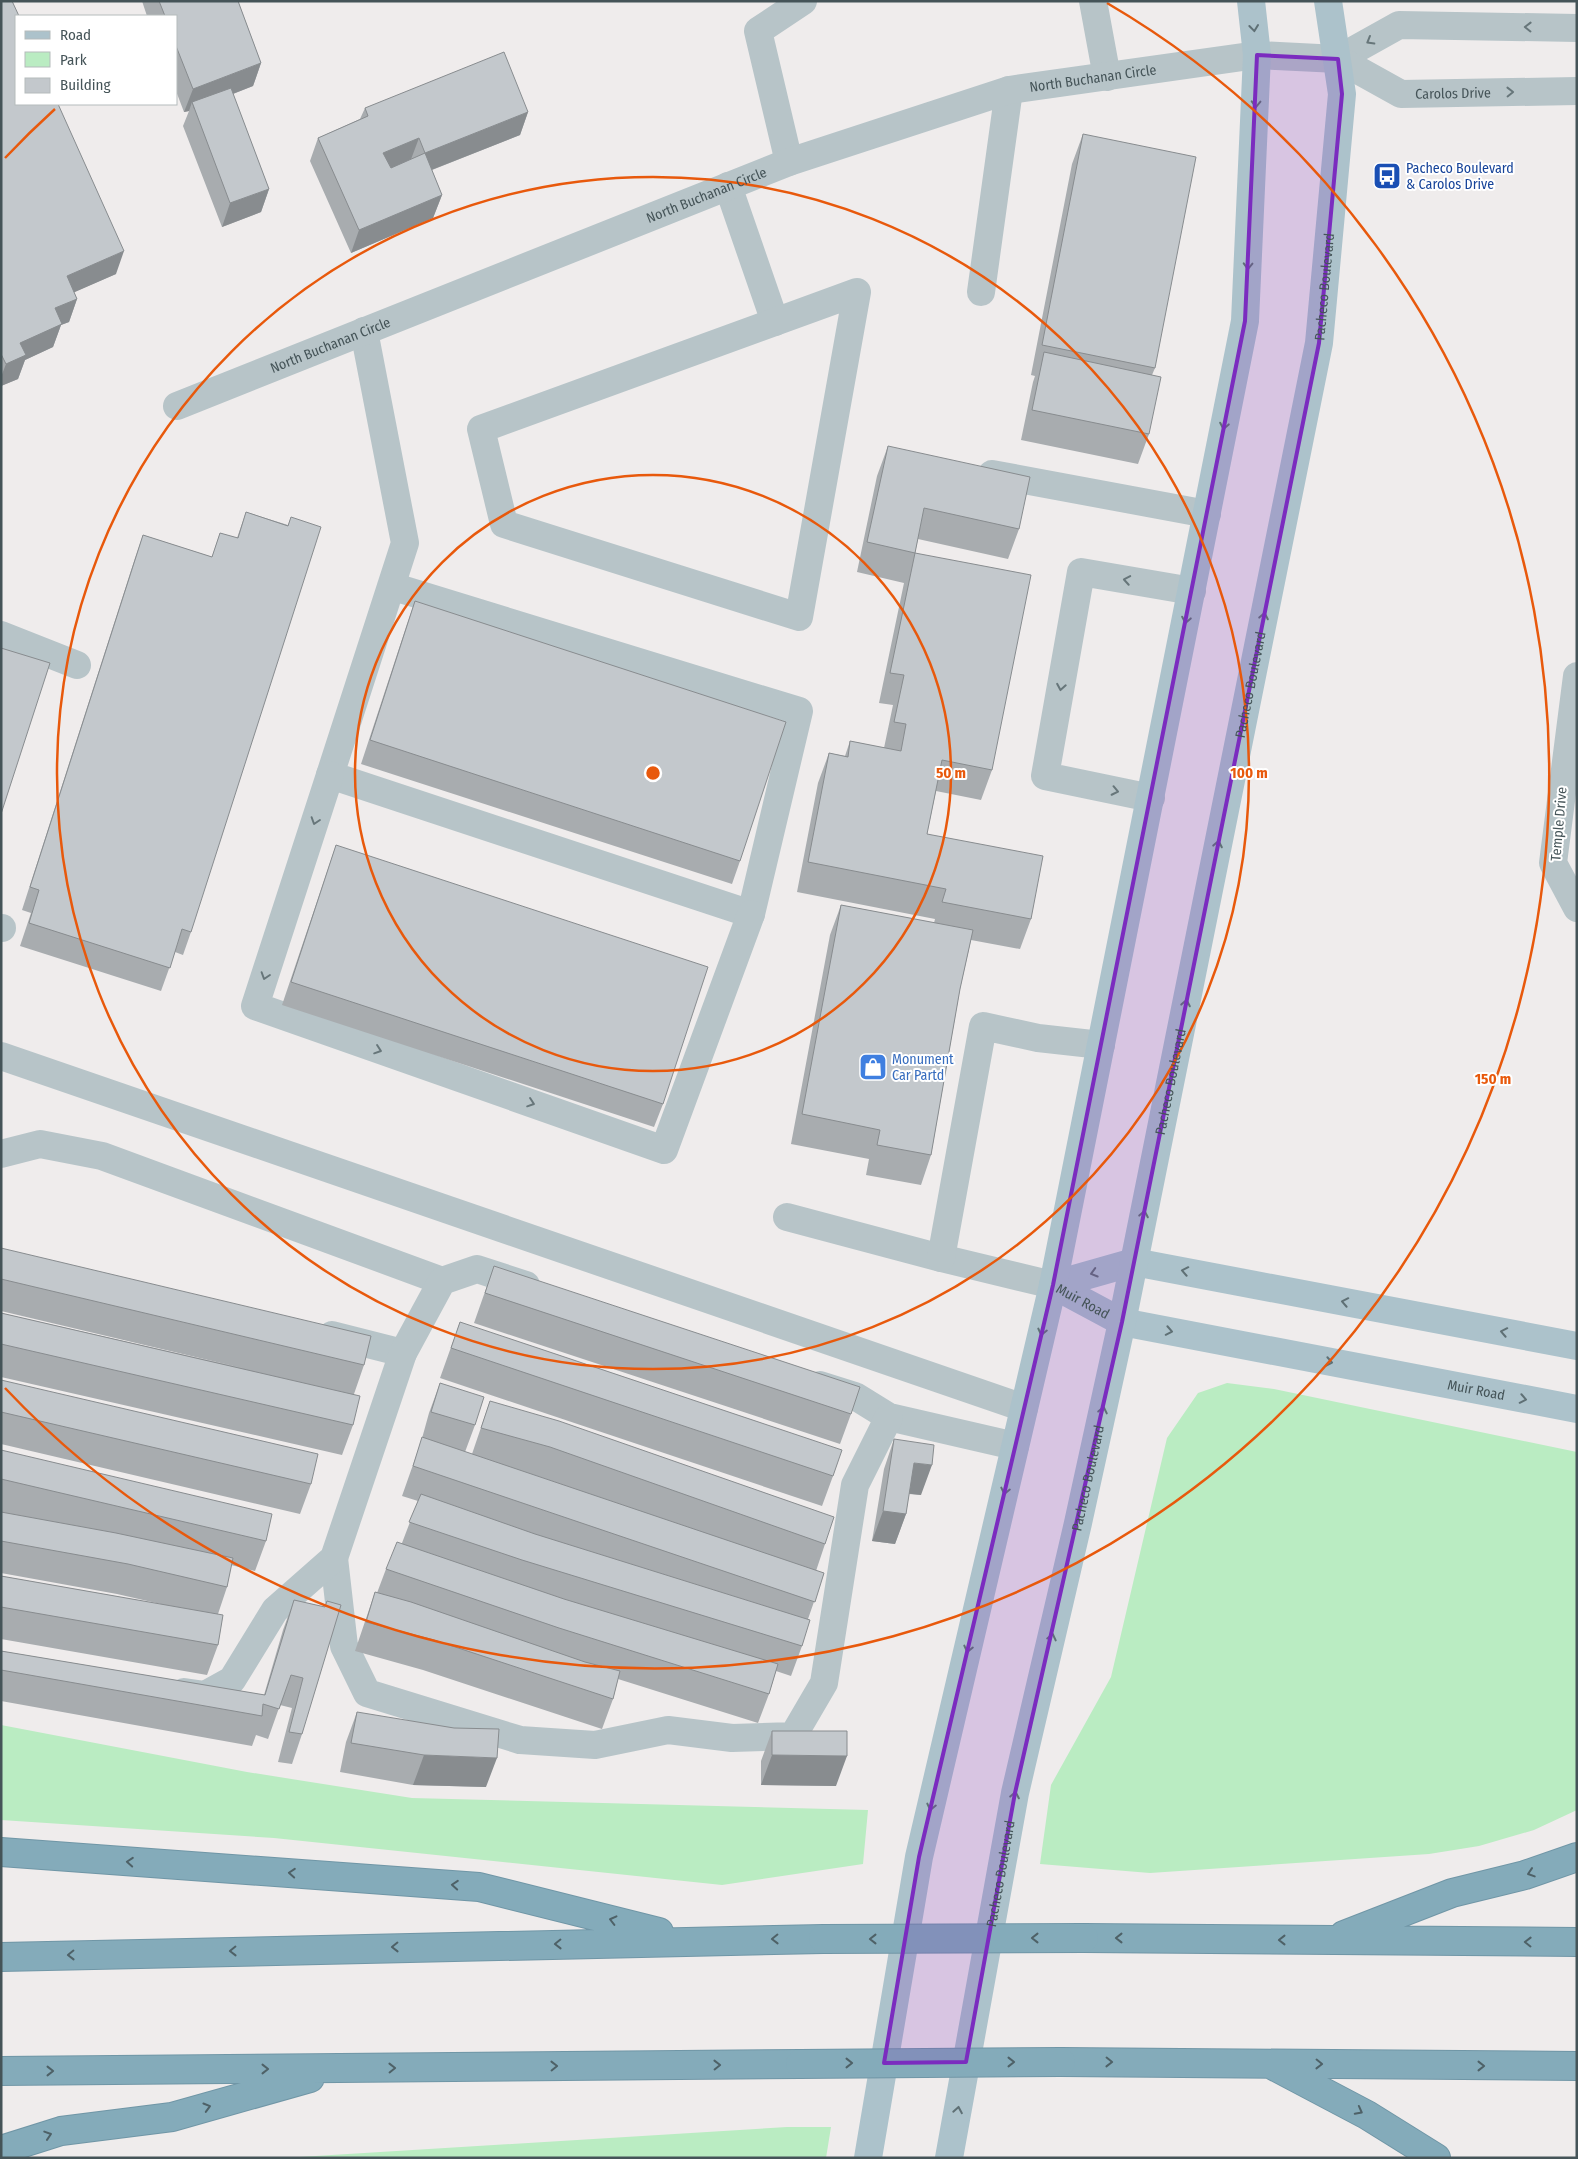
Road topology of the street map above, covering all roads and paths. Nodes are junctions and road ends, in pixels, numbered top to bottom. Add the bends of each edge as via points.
1 (803, 1) edge
2 (1094, 1) edge
3 (1250, 1) edge
4 (1328, 1) edge
5 (1577, 28) edge
6 (1257, 55) junction
7 (1338, 59) junction
8 (1107, 77) junction
9 (1009, 90) junction
10 (1577, 91) edge
11 (790, 162) junction
12 (728, 186) junction
13 (981, 292) dead end
14 (775, 322) junction
15 (364, 331) junction
16 (177, 406) dead end
17 (968, 470) edge
18 (1207, 514) junction
19 (391, 586) junction
20 (1192, 591) junction
21 (1, 635) edge
22 (77, 665) dead end
23 (1577, 676) edge
24 (330, 775) junction
25 (1150, 798) junction
26 (1577, 908) edge
27 (751, 914) junction
28 (1101, 1045) junction
29 (1, 1056) edge
30 (1, 1154) edge
31 (787, 1217) dead end
32 (941, 1258) junction
33 (1134, 1262) junction
34 (442, 1281) junction
35 (1053, 1285) junction
36 (552, 1294) edge
37 (1122, 1322) junction
38 (309, 1329) edge
39 (1577, 1346) edge
40 (403, 1353) junction
41 (798, 1377) edge
42 (1024, 1408) junction
43 (1577, 1409) edge
44 (889, 1417) junction
45 (1015, 1446) junction
46 (334, 1558) junction
47 (156, 1687) edge
48 (1, 1852) edge
49 (1577, 1857) edge
50 (1330, 1940) junction
51 (694, 1941) junction
52 (1577, 1942) edge
53 (1, 1957) edge
54 (1270, 2064) junction
55 (1577, 2066) edge
56 (343, 2068) junction
57 (1, 2071) edge
58 (1, 2150) edge
59 (868, 2158) edge
60 (949, 2158) edge
61 (1436, 2158) edge

1 - 11 street via 758,31
2 - 8 street
3 -> 6 main road
4 - 7 main road, Pacheco Boulevard
5 -> 7 street via 1399,24
6 - 7 street, Carolos Drive
6 - 8 street, North Buchanan Circle
6 -> 18 main road via 1246,322
7 -> 10 street, Carolos Drive via 1400,94
33 -> 7 main road, Pacheco Boulevard via 1319,343 1342,94
8 - 9 street, North Buchanan Circle
9 - 11 street, North Buchanan Circle
9 - 13 street
11 - 12 street, North Buchanan Circle
12 - 14 street
12 - 15 street, North Buchanan Circle
14 - 14 street via 481,429 504,524 800,617 857,292
15 - 16 street, North Buchanan Circle
15 - 19 street via 405,543
17 - 18 street
18 - 20 main road
19 - 24 street
19 - 27 street via 799,711
20 -> 25 main road
20 -> 25 street via 1081,572 1045,776
21 - 22 street
23 - 26 street, Temple Drive via 1553,863
24 - 27 street
24 -> 27 street via 255,1006 664,1150
25 - 28 main road
28 - 32 street via 1038,1038 983,1026
28 - 35 main road
29 - 42 street
30 - 34 street via 40,1144 102,1156
31 - 32 street
32 - 35 street
33 -> 35 main road, Muir Road
33 - 37 main road, Pacheco Boulevard
39 -> 33 main road, Muir Road
34 - 36 street via 477,1269
34 - 40 street
35 - 37 main road, Muir Road
35 -> 42 main road
37 -> 43 main road, Muir Road
60 -> 37 main road, Pacheco Boulevard via 1015,1793
38 - 40 street
40 - 46 street
41 - 44 street via 855,1396
42 - 45 main road
44 - 45 street
44 - 46 street via 856,1486 824,1683 793,1736 732,1738 668,1730 595,1745 520,1740 367,1693 344,1646
45 -> 59 main road via 919,1856
46 - 47 street via 275,1610 232,1680 205,1695
51 -> 48 highway via 479,1887
49 -> 50 highway via 1525,1875 1452,1892
50 -> 51 highway, bridge
52 -> 50 highway
51 -> 53 highway
54 -> 55 highway
56 -> 54 highway, bridge via 1060,2062
54 -> 61 highway via 1367,2116
57 -> 56 highway
58 -> 56 highway via 61,2131 172,2118

